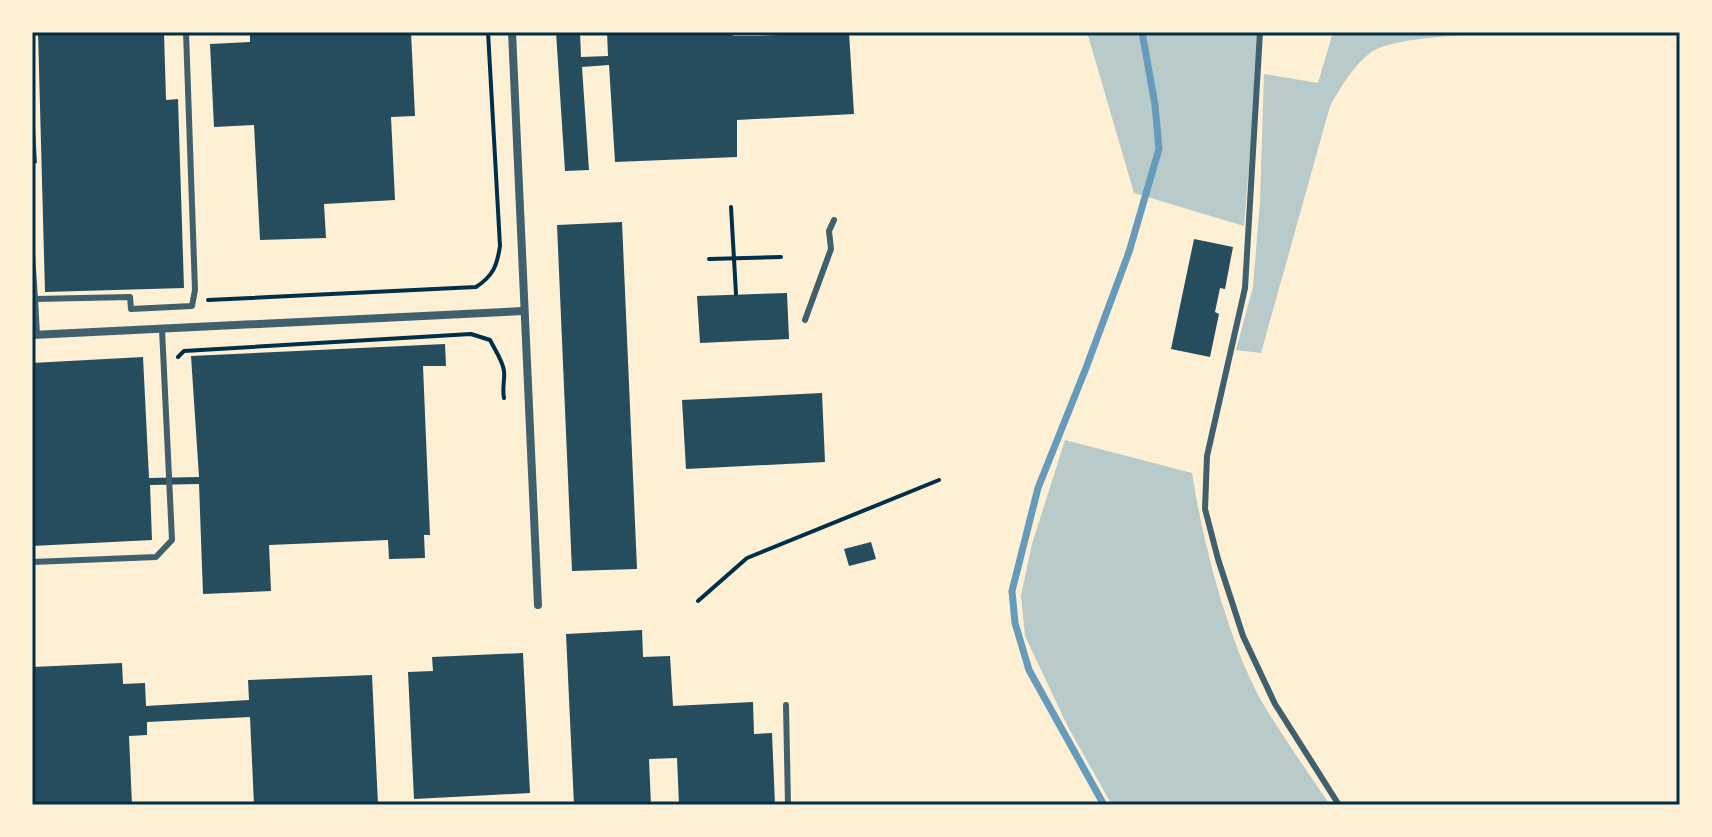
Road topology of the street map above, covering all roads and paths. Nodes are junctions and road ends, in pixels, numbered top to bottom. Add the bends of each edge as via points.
1 (186, 32) edge
2 (488, 32) edge
3 (512, 32) edge
4 (1260, 32) edge
5 (731, 207) dead end
6 (834, 220) dead end
7 (32, 253) edge
8 (781, 257) dead end
9 (734, 258) junction
10 (709, 259) dead end
11 (736, 294) dead end
12 (35, 299) junction
13 (192, 306) junction
14 (523, 311) junction
15 (805, 320) dead end
16 (162, 329) junction
17 (35, 335) edge
18 (164, 369) junction
19 (504, 398) dead end
20 (939, 480) dead end
21 (32, 562) edge
22 (698, 601) dead end
23 (538, 605) dead end
24 (786, 705) dead end
25 (788, 805) edge
26 (1339, 805) edge

1 - 13 lane
2 - 13 path via 500,246 491,277 476,287 213,298
3 - 14 street
4 - 26 lane via 1245,288 1207,456 1205,509 1243,636 1275,704
5 - 9 path
6 - 15 lane via 831,249
7 - 12 lane
8 - 9 path
9 - 10 path
9 - 11 path
12 - 13 lane via 130,297 131,309
12 - 17 lane
14 - 16 street
14 - 23 street
16 - 17 street
16 - 18 lane
18 - 19 path via 175,369 184,351 471,334 490,340 504,373
18 - 21 lane via 172,540 156,557
20 - 22 path via 747,558
24 - 25 lane

